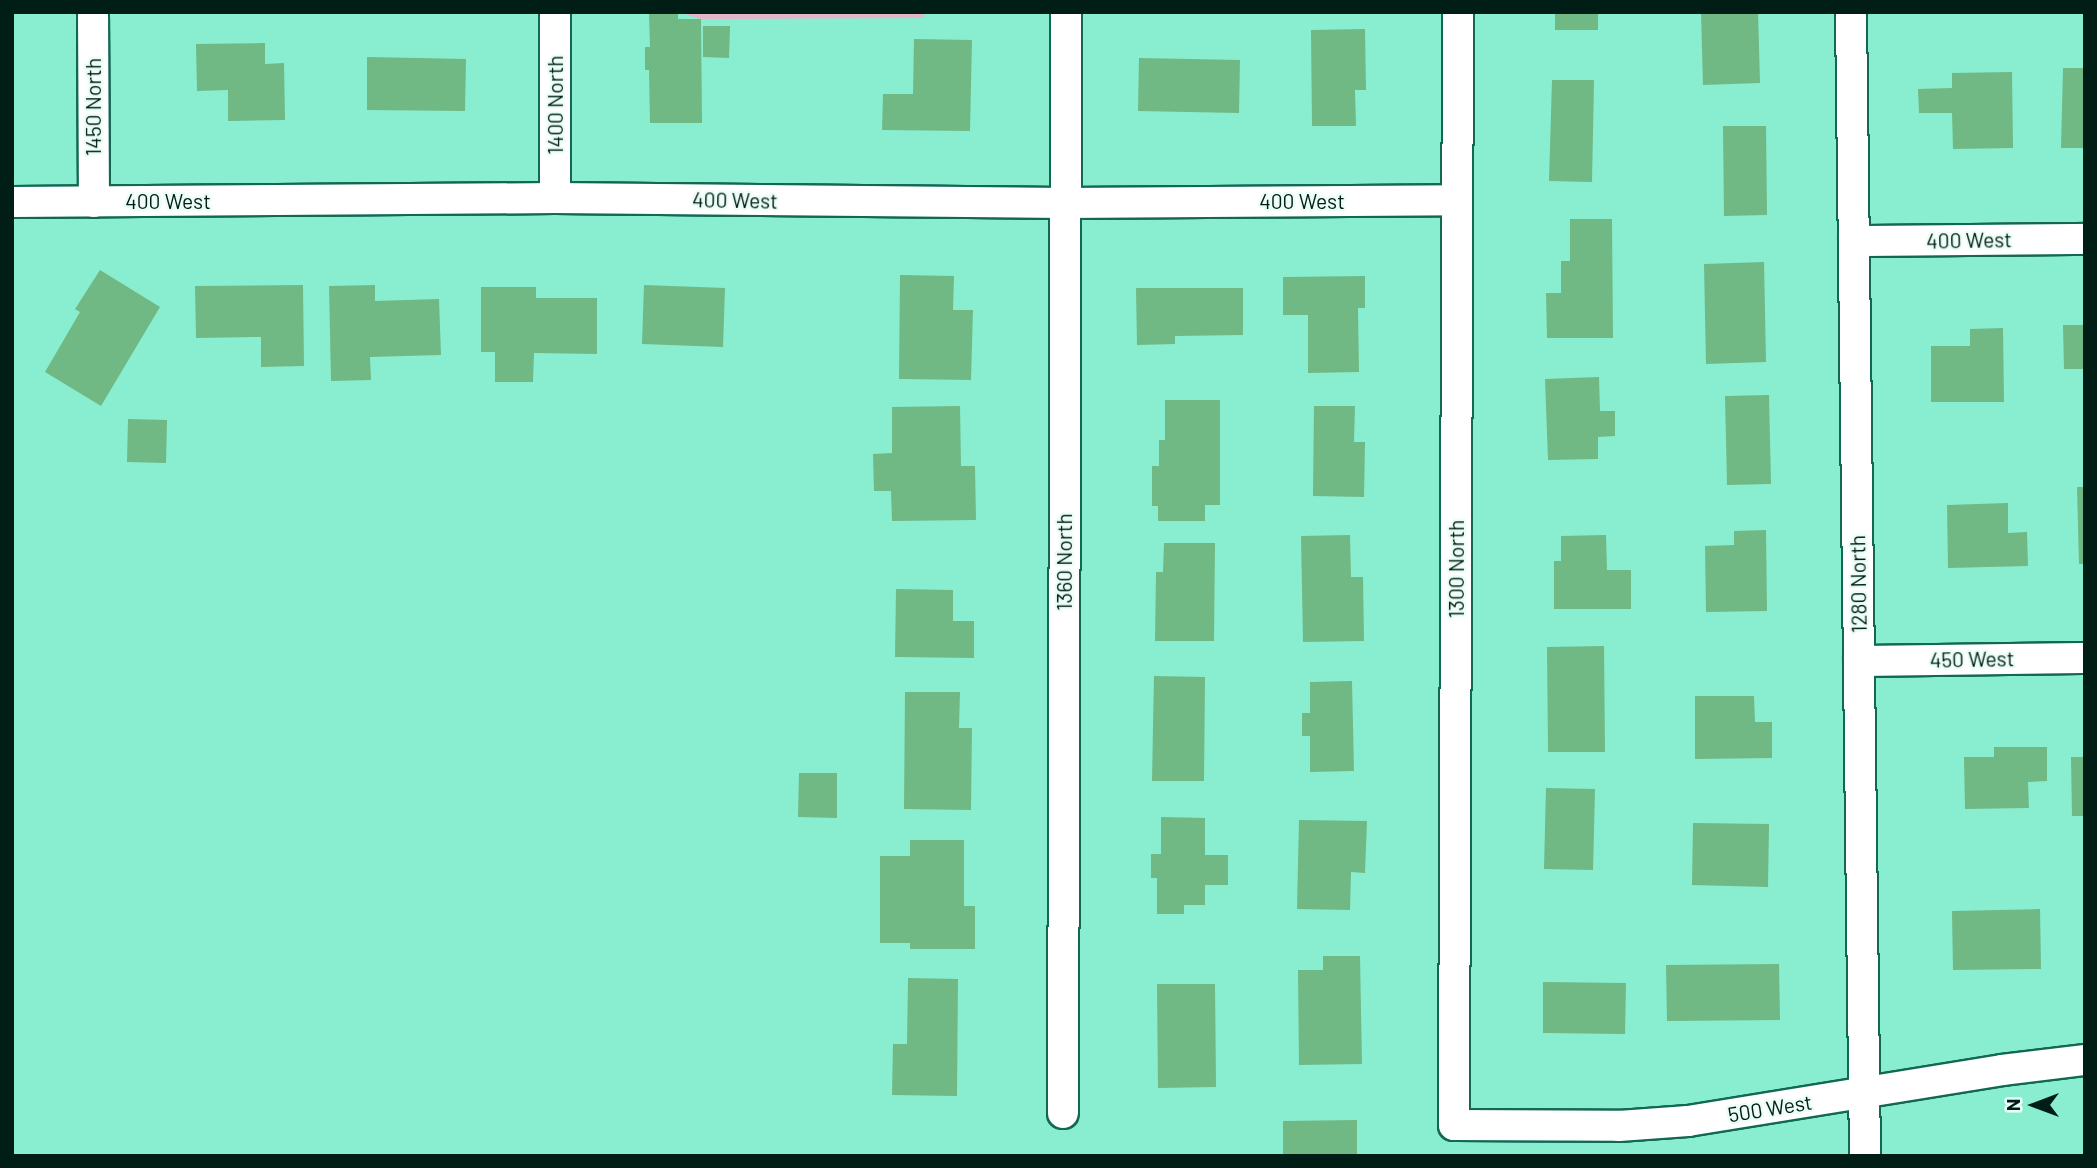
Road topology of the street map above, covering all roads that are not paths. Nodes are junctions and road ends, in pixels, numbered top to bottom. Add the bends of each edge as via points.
1 (93, 12) edge
2 (555, 12) edge
3 (1066, 12) edge
4 (1458, 12) edge
5 (1851, 12) edge
6 (555, 198) junction
7 (1457, 200) junction
8 (12, 202) edge
9 (94, 202) junction
10 (1065, 203) junction
11 (2085, 239) edge
12 (1854, 241) junction
13 (2085, 657) edge
14 (1859, 661) junction
15 (2085, 1060) edge
16 (1864, 1093) junction
17 (1063, 1113) dead end
18 (1454, 1125) joint
19 (1865, 1156) edge

1 - 9 street, 1450 North
2 - 6 street, 1400 North
3 - 10 street, 1360 North
4 - 7 street, 1300 North
5 - 12 street, 1280 North
6 - 9 street, 400 West
6 - 10 street, 400 West
7 - 10 street, 400 West
7 - 18 street, 1300 North
8 - 9 street, 400 West
10 - 17 street, 1360 North
11 - 12 street, 400 West
12 - 14 street, 1280 North
13 - 14 street, 450 West
14 - 16 street, 1280 North
15 - 16 street, 500 West
16 - 18 street, 500 West via 1688,1121 1619,1126
16 - 19 street, 1280 North

